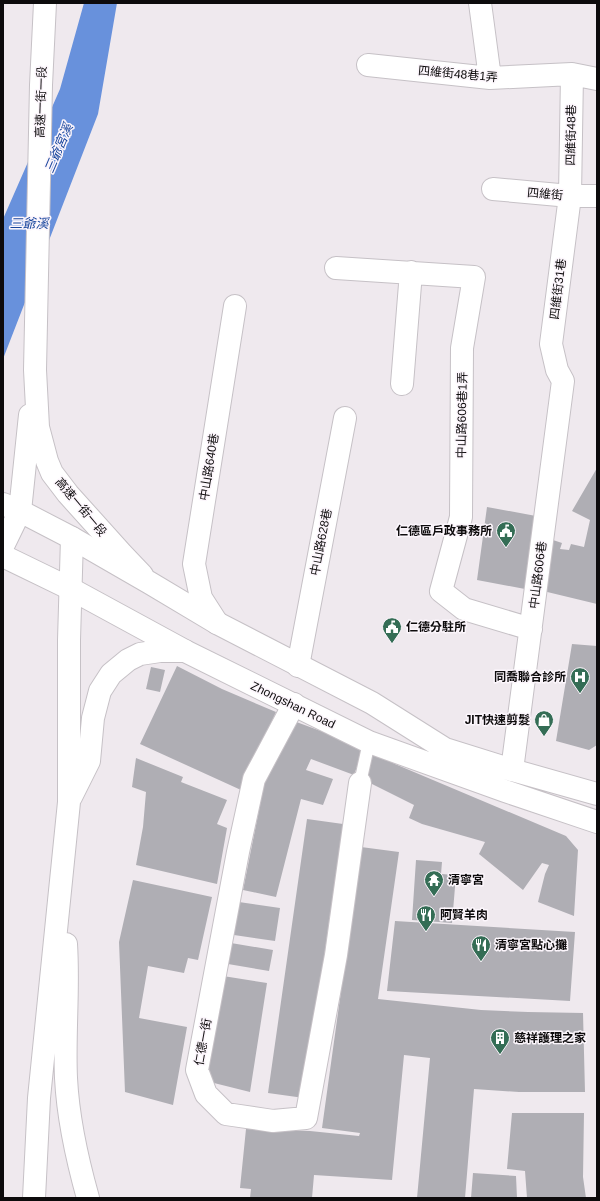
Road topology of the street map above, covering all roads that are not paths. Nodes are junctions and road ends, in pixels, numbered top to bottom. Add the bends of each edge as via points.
1 (45, 3) edge
2 (480, 3) edge
3 (368, 65) dead end
4 (572, 74) junction
5 (490, 78) junction
6 (597, 78) edge
7 (493, 189) dead end
8 (570, 196) junction
9 (597, 196) edge
10 (336, 268) dead end
11 (411, 272) junction
12 (234, 306) dead end
13 (35, 370) junction
14 (563, 381) joint
15 (402, 384) dead end
16 (345, 418) dead end
17 (11, 507) edge
18 (72, 538) junction
19 (3, 546) edge
20 (3, 556) edge
21 (150, 582) junction
22 (71, 588) junction
23 (217, 623) junction
24 (531, 629) junction
25 (185, 651) junction
26 (298, 666) junction
27 (294, 704) junction
28 (369, 742) junction
29 (512, 770) junction
30 (360, 783) joint
31 (597, 794) edge
32 (69, 802) junction
33 (597, 822) edge
34 (62, 885) junction
35 (34, 1198) edge
36 (88, 1198) edge

1 - 13 main road, 高速一街一段
2 - 5 main road
3 - 5 main road, 四維街48巷1弄
4 - 5 main road, 四維街48巷1弄
4 - 6 main road, 四維街48巷1弄
4 - 8 main road, 四維街48巷
7 - 8 main road, 四維街
8 - 9 main road, 四維街
8 - 14 main road, 四維街31巷 via 551,344 557,370
10 - 11 main road, 中山路606巷1弄
11 - 15 main road
11 - 24 main road, 中山路606巷1弄 via 474,277 462,348 461,517 441,591 464,609
12 - 23 main road, 中山路640巷 via 194,564 201,598
13 - 17 main road, 高速一街一段
13 - 21 main road, 高速一街一段 via 38,427 52,473 92,521
14 - 24 main road, 中山路606巷
16 - 26 main road, 中山路628巷
17 - 18 main road
17 - 19 main road, 高速一街一段
18 - 21 main road
18 - 22 main road
20 - 22 main road, Zhongshan Road
21 - 23 main road
22 - 25 main road, Zhongshan Road
22 - 32 main road
23 - 26 main road
24 - 29 main road, 中山路606巷
25 - 27 main road, Zhongshan Road
25 - 32 main road via 140,654 111,674 97,701 89,761
26 - 29 main road via 372,703 445,749
27 - 28 main road, Zhongshan Road
27 - 30 main road, 仁德一街 via 254,779 198,1070 206,1094 226,1114 273,1121 306,1118 336,955
28 - 30 lane, 仁德一街
28 - 33 main road, Zhongshan Road
29 - 31 main road
32 - 34 main road
34 - 35 main road via 39,1098
34 - 36 main road via 68,969 68,1098 75,1144

